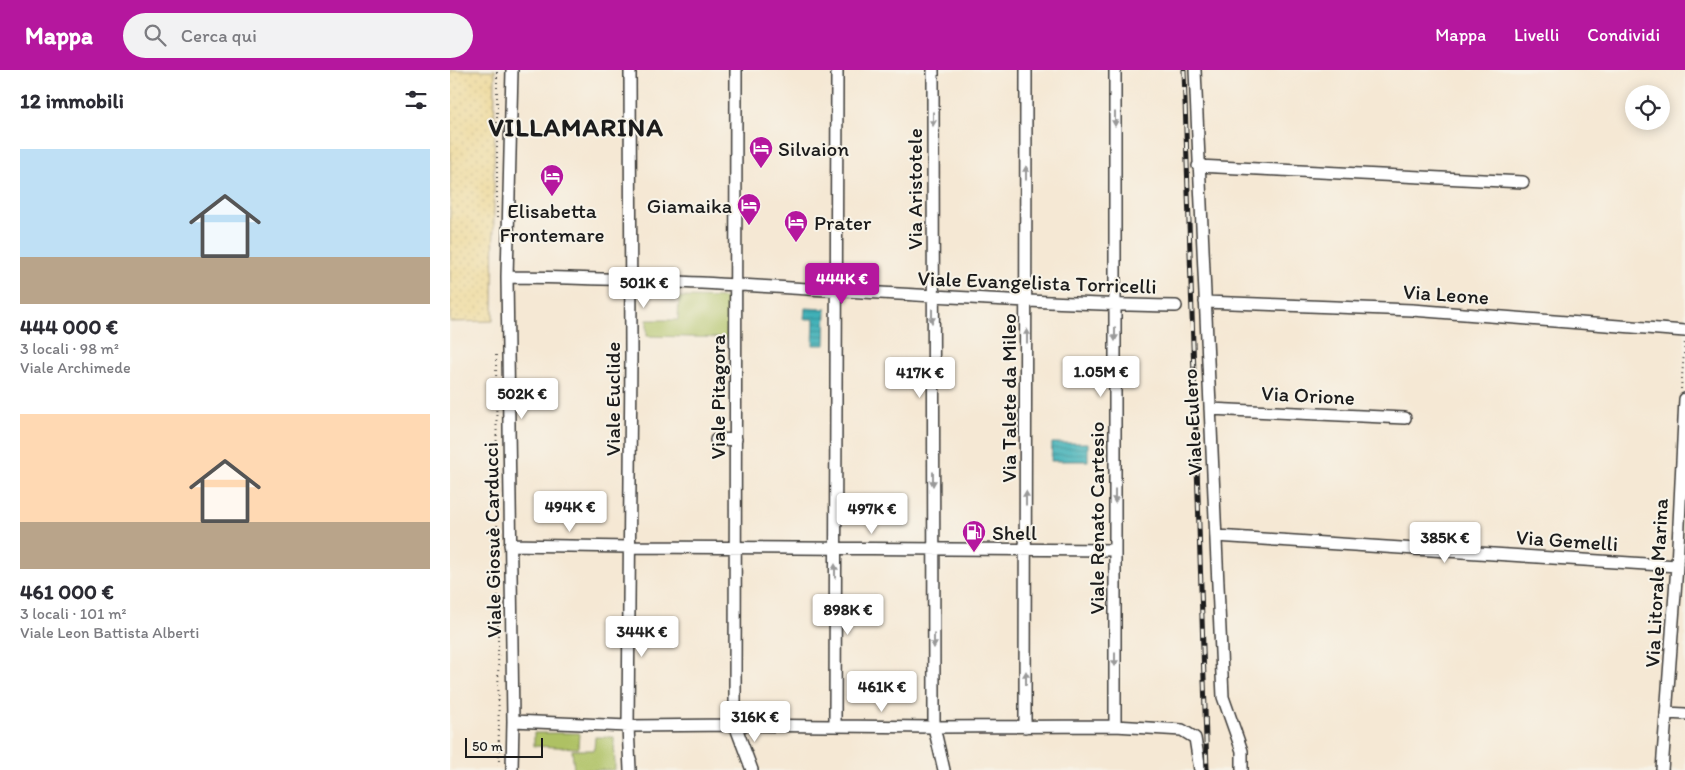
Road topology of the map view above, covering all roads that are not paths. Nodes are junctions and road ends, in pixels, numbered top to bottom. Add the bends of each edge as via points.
1 (512, 70) edge
2 (630, 70) edge
3 (736, 70) edge
4 (837, 70) edge
5 (933, 70) edge
6 (1026, 70) edge
7 (1115, 70) edge
8 (1194, 70) edge
9 (1198, 166) junction
10 (1523, 182) dead end
11 (507, 277) junction
12 (631, 279) junction
13 (737, 286) junction
14 (837, 291) junction
15 (932, 297) junction
16 (1027, 302) junction
17 (1205, 302) junction
18 (1115, 305) junction
19 (1176, 306) dead end
20 (1685, 331) edge
21 (1685, 399) edge
22 (1210, 409) junction
23 (1405, 418) dead end
24 (736, 439) junction
25 (716, 440) dead end
26 (1216, 536) junction
27 (510, 545) junction
28 (629, 547) junction
29 (735, 547) junction
30 (836, 547) junction
31 (934, 550) junction
32 (1026, 550) junction
33 (1114, 550) junction
34 (1677, 566) junction
35 (1666, 713) junction
36 (1685, 714) edge
37 (514, 722) junction
38 (734, 725) junction
39 (836, 725) junction
40 (628, 726) junction
41 (1115, 726) junction
42 (934, 727) junction
43 (1026, 727) junction
44 (512, 770) edge
45 (630, 770) edge
46 (752, 770) edge
47 (944, 770) edge
48 (1200, 770) edge
49 (1242, 770) edge
50 (1662, 770) edge

1 - 11 street, Viale Giosuè Carducci
2 - 12 street, Viale Euclide
3 - 13 street, Viale Pitagora
4 - 14 street
5 -> 15 street, Via Aristotele
16 -> 6 street, Via Talete da Mileo
7 -> 18 street, Viale Renato Cartesio
8 - 9 street, Viale Eulero
9 - 10 street
9 - 17 street, Viale Eulero
11 - 12 street, Viale Evangelista Torricelli
11 - 27 street, Viale Giosuè Carducci
12 - 13 street, Viale Evangelista Torricelli
12 - 28 street, Viale Euclide
13 - 14 street, Viale Evangelista Torricelli
13 - 24 street, Viale Pitagora
14 - 15 street, Viale Evangelista Torricelli
14 - 30 street
15 - 16 street, Viale Evangelista Torricelli
15 -> 31 street, Via Aristotele
16 - 18 street, Viale Evangelista Torricelli
32 -> 16 street, Via Talete da Mileo
17 - 20 street, Via Leone via 1412,310
17 - 22 street, Viale Eulero
18 - 19 street, Viale Evangelista Torricelli
18 -> 33 street, Viale Renato Cartesio
21 - 34 street, Via Litorale Marina
22 - 23 street, Via Orione
22 - 26 street, Viale Eulero
24 - 25 street
24 - 29 street, Viale Pitagora
26 - 34 street, Via Gemelli
26 - 49 street, Viale Eulero via 1223,698 1242,751
27 - 28 street
27 - 37 street, Viale Giosuè Carducci
28 - 29 street
28 - 40 street, Viale Euclide
29 - 30 street
29 - 38 street, Viale Pitagora
30 - 31 street
39 -> 30 street
31 - 32 street
31 -> 42 street, Via Aristotele
32 - 33 street
43 -> 32 street, Via Talete da Mileo
33 -> 41 street, Viale Renato Cartesio
34 - 35 street, Via Litorale Marina
35 - 36 street
35 - 50 street, Via Litorale Marina
37 - 40 street
37 - 44 street, Viale Giosuè Carducci
38 - 39 street
38 - 40 street
38 - 46 street
39 - 42 street
40 - 45 street, Viale Euclide
41 - 43 street
41 - 48 street via 1182,730 1195,738
42 - 43 street
42 - 47 street, Via Aristotele

